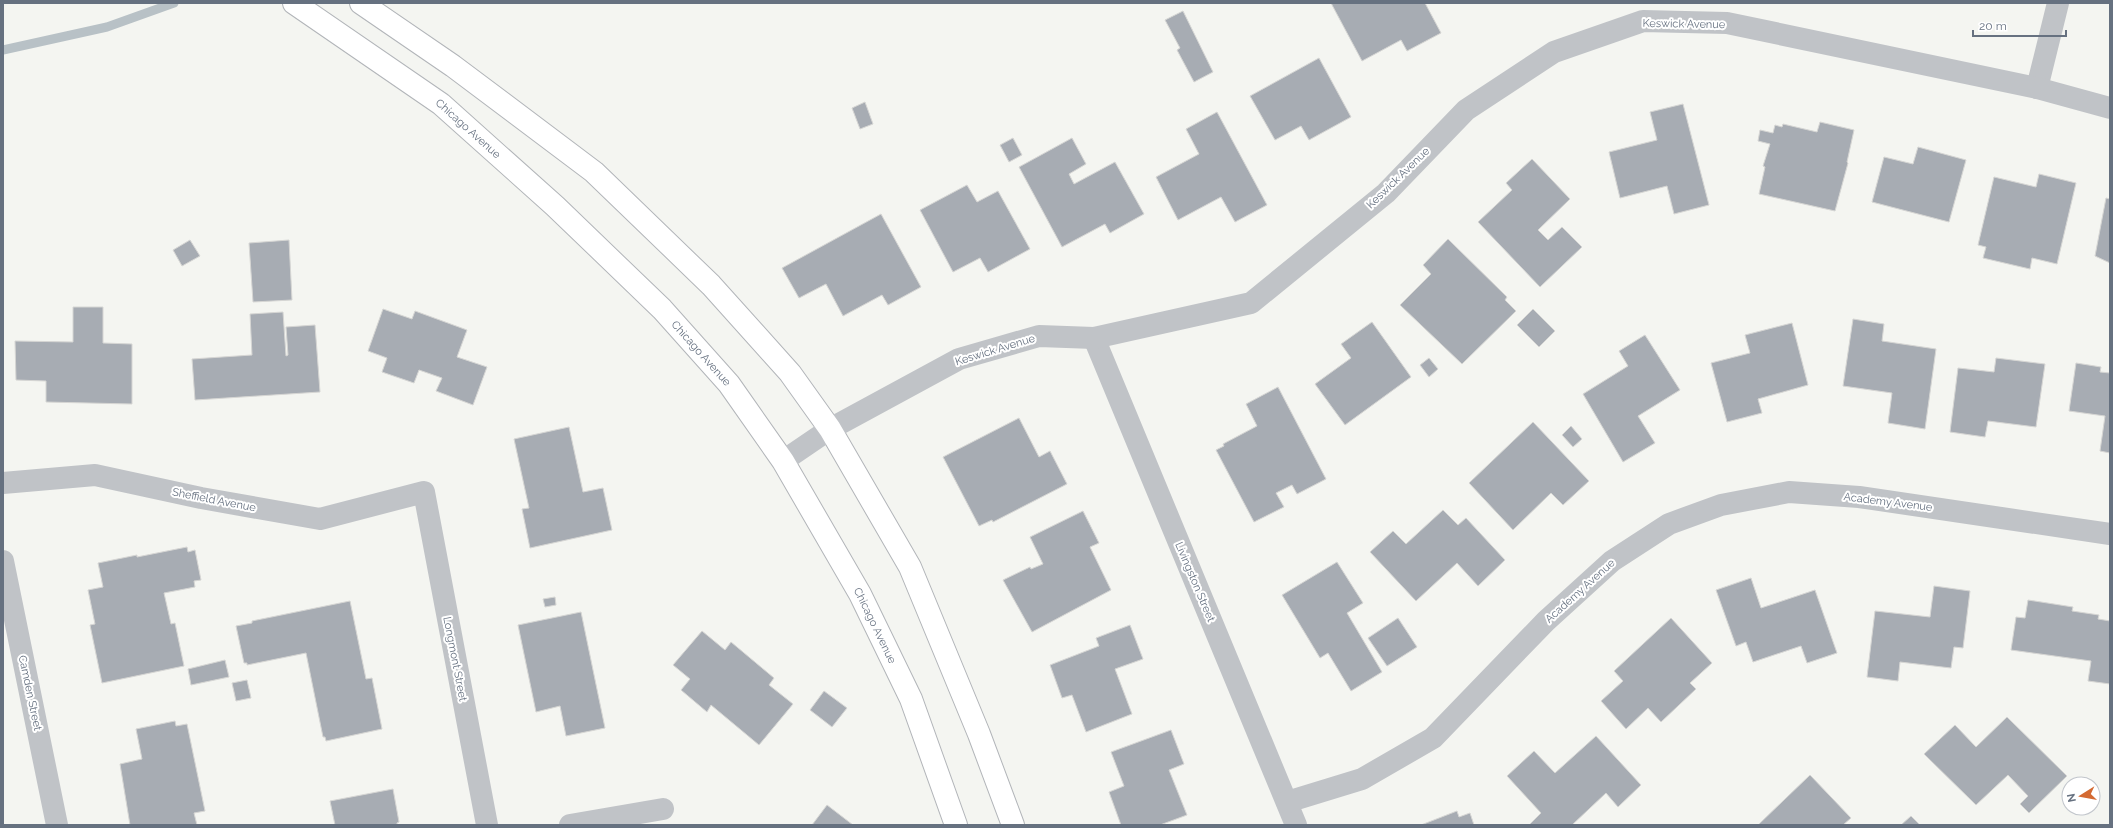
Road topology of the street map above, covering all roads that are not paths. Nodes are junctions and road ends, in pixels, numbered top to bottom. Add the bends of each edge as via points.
1 (294, 3) edge
2 (361, 3) edge
3 (2058, 3) edge
4 (2037, 88) junction
5 (2110, 108) edge
6 (1094, 338) junction
7 (830, 429) junction
8 (783, 461) junction
9 (3, 483) edge
10 (424, 492) joint
11 (2110, 534) edge
12 (3, 561) edge
13 (1287, 802) junction
14 (663, 809) dead end
15 (58, 825) edge
16 (487, 825) edge
17 (570, 825) edge
18 (956, 825) edge
19 (1013, 825) edge
20 (1296, 825) edge

1 - 8 main road, Chicago Avenue via 441,104 555,206 672,320 728,384
2 - 7 main road via 453,66 594,172 711,284 790,373
3 - 4 street
4 - 5 street, Keswick Avenue
4 - 6 street, Keswick Avenue via 1727,23 1643,21 1554,52 1466,110 1386,193 1251,303
6 - 7 street, Keswick Avenue via 1039,336 959,359
6 - 13 street, Livingston Street
7 - 8 street, Keswick Avenue
7 - 19 main road via 910,567 979,734
8 - 18 main road, Chicago Avenue via 860,594 911,698
9 - 10 street, Sheffield Avenue via 95,475 201,498 320,519
10 - 16 street, Longmont Street
11 - 13 street, Academy Avenue via 1859,497 1797,492 1721,505 1670,524 1612,560 1546,621 1433,738 1362,779
12 - 15 street, Camden Street
13 - 20 street, Livingston Street
14 - 17 street

